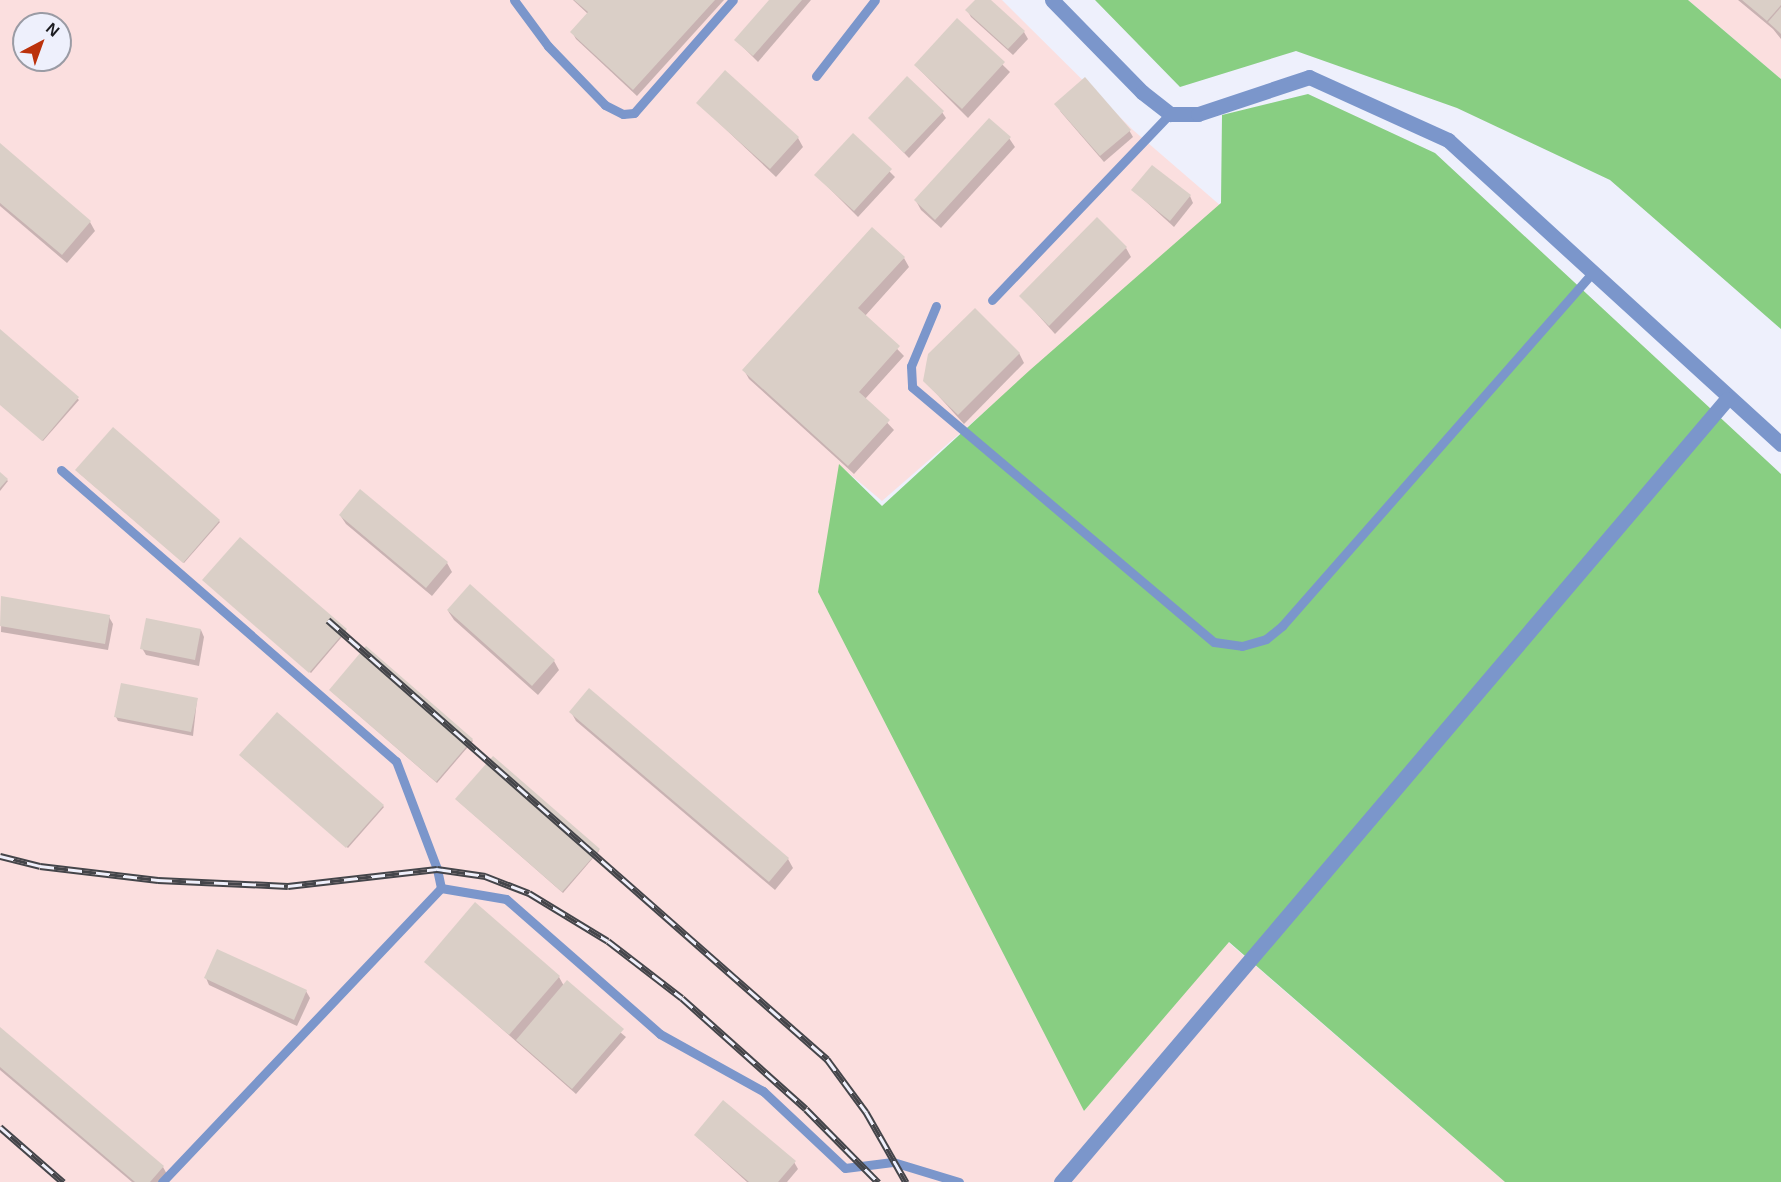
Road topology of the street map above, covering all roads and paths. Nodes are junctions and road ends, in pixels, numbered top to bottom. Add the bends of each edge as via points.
1 (514, 0) edge
2 (733, 0) edge
3 (875, 0) edge
4 (1052, 0) edge
5 (816, 76) dead end
6 (1170, 114) junction
7 (1592, 273) junction
8 (992, 300) dead end
9 (936, 306) dead end
10 (1727, 399) junction
11 (1778, 437) edge
12 (61, 470) dead end
13 (441, 888) junction
14 (162, 1182) edge
15 (959, 1182) edge
16 (1061, 1182) edge

1 - 2 lane via 548,46 605,105 623,114 633,113
3 - 5 lane
4 - 6 street via 1142,92
6 - 7 street via 1198,114 1309,77 1448,140
6 - 8 lane
7 - 9 lane via 1282,626 1266,639 1242,646 1214,642 912,387 911,366
7 - 10 street
10 - 11 street
10 - 16 street
12 - 13 lane via 396,762
13 - 14 lane
13 - 15 lane via 506,899 660,1034 763,1091 845,1168 893,1162

